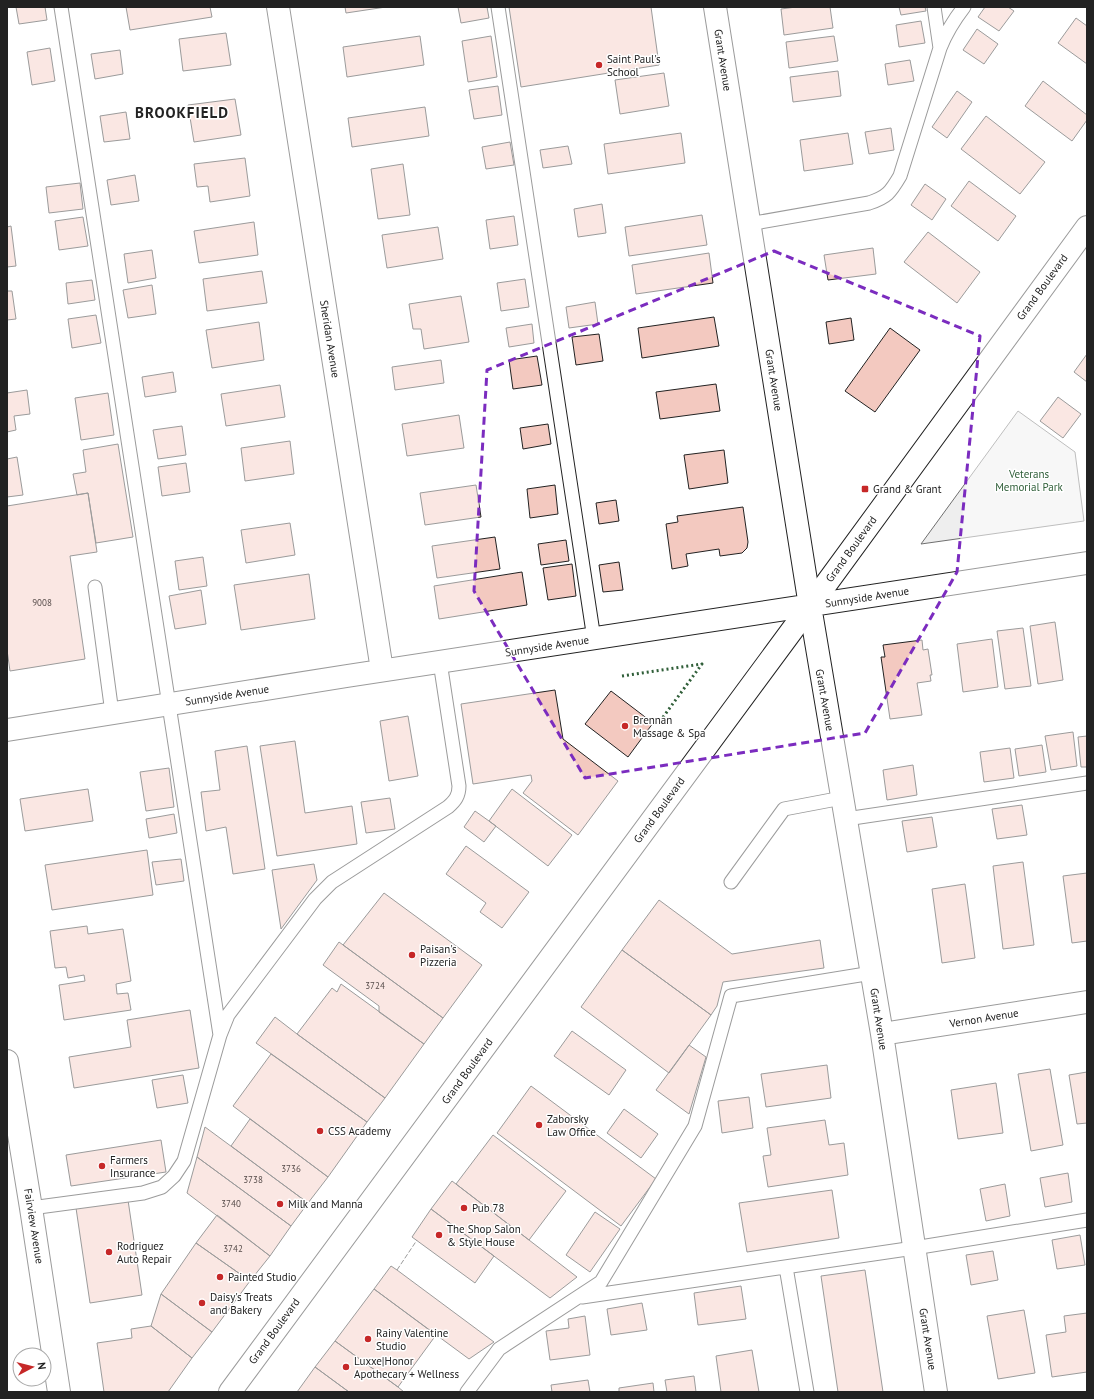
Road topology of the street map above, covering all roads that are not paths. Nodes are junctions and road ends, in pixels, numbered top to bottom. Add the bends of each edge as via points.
1 (61, 7) edge
2 (278, 7) edge
3 (498, 7) edge
4 (714, 7) edge
5 (934, 7) edge
6 (964, 7) edge
7 (940, 48) junction
8 (749, 224) junction
9 (1087, 226) edge
10 (1087, 563) edge
11 (95, 587) dead end
12 (810, 606) junction
13 (594, 639) junction
14 (440, 662) junction
15 (382, 670) junction
16 (169, 703) junction
17 (112, 712) junction
18 (7, 730) edge
19 (1087, 783) edge
20 (842, 798) junction
21 (846, 819) junction
22 (731, 882) dead end
23 (872, 973) junction
24 (1087, 1002) edge
25 (882, 1034) junction
26 (220, 1036) junction
27 (7, 1061) edge
28 (31, 1208) junction
29 (1087, 1220) edge
30 (914, 1248) junction
31 (786, 1266) junction
32 (576, 1298) junction
33 (59, 1392) edge
34 (230, 1392) edge
35 (467, 1392) edge
36 (807, 1392) edge
37 (936, 1392) edge

1 - 16 lane
2 - 15 street, Sheridan Avenue
3 - 13 lane
4 - 8 street, Grant Avenue
5 - 7 lane
6 - 7 lane
7 - 8 lane via 900,176 883,199
8 - 12 street, Grant Avenue
9 - 12 street, Grand Boulevard
10 - 12 street, Sunnyside Avenue
11 - 17 lane
12 - 13 street, Sunnyside Avenue
12 - 20 street, Grant Avenue
12 - 34 street, Grand Boulevard
13 - 14 street, Sunnyside Avenue
14 - 15 street, Sunnyside Avenue
14 - 26 lane via 459,786 454,802 332,882 315,899 228,1015
15 - 16 street, Sunnyside Avenue
16 - 17 street, Sunnyside Avenue
16 - 26 lane
17 - 18 street, Sunnyside Avenue
19 - 21 lane
20 - 21 street, Grant Avenue
20 - 22 lane via 784,809
21 - 23 street, Grant Avenue
23 - 25 street, Grant Avenue
23 - 32 lane via 731,996 696,1126 601,1282
24 - 25 street, Vernon Avenue
25 - 30 street, Grant Avenue
26 - 28 lane via 184,1161 174,1176 162,1187 143,1193
27 - 28 street, Fairview Avenue
28 - 33 street, Fairview Avenue
29 - 30 lane
30 - 31 lane
30 - 37 street, Grant Avenue
31 - 32 lane
31 - 36 lane
32 - 35 lane via 498,1349

